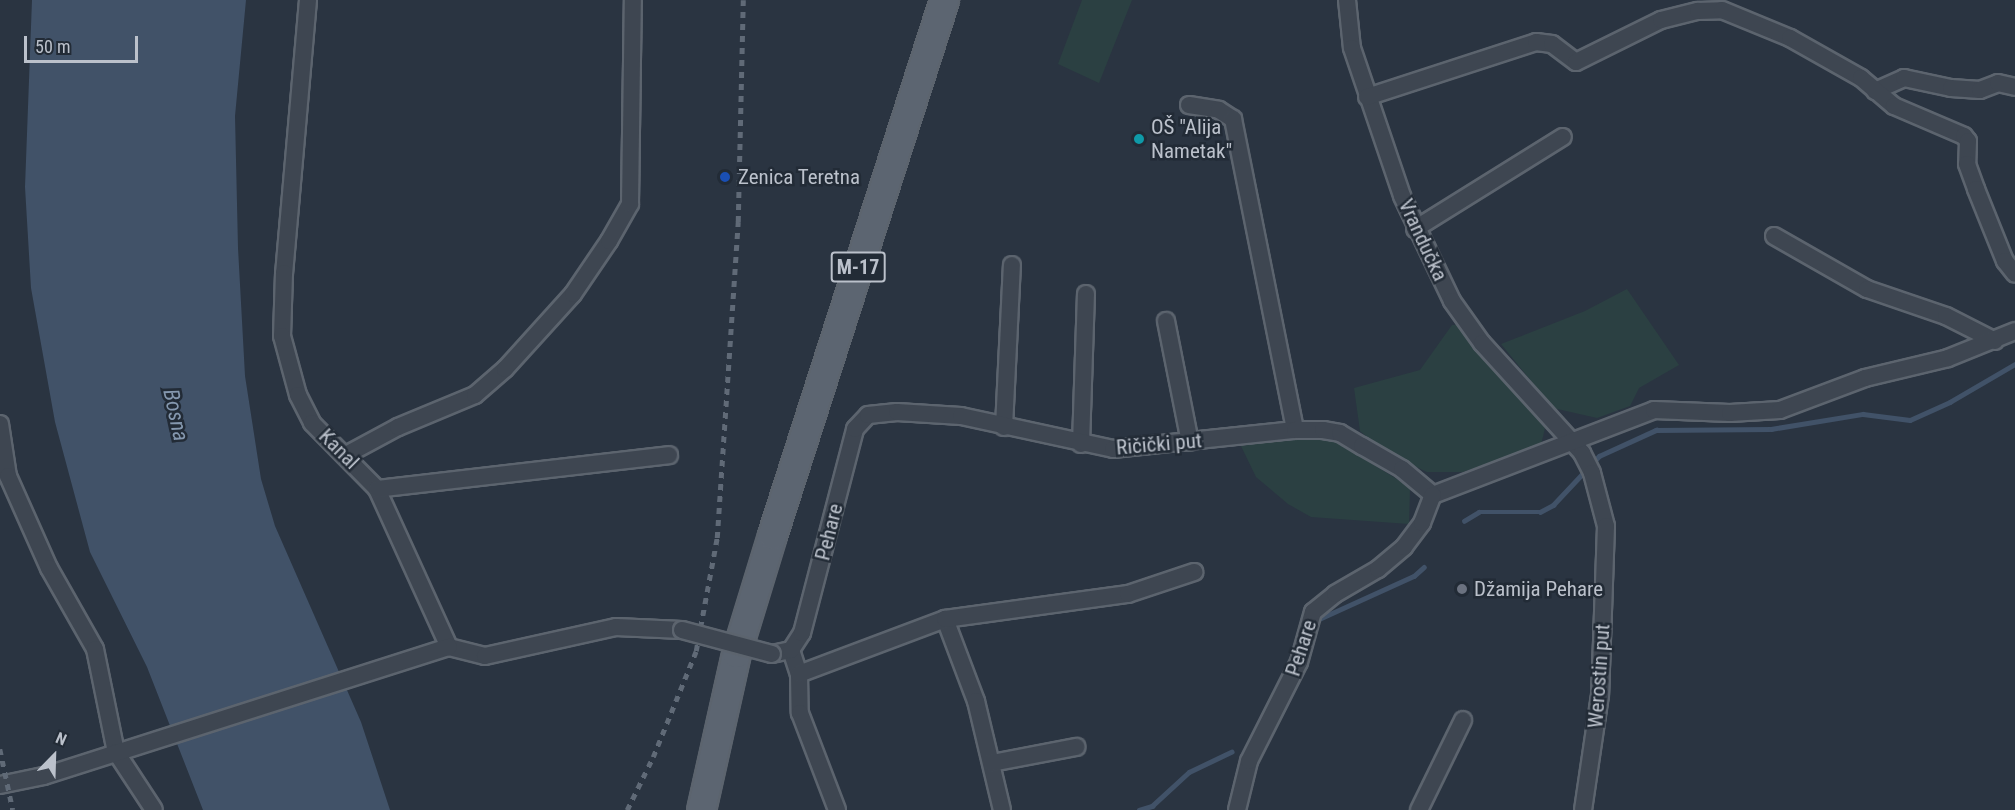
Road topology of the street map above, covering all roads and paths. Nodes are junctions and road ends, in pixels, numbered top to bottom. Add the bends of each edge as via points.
1 (309, 0) edge
2 (633, 0) edge
3 (944, 0) edge
4 (1347, 0) edge
5 (2015, 87) edge
6 (1875, 91) junction
7 (1367, 97) junction
8 (1189, 105) dead end
9 (1563, 137) dead end
10 (1415, 229) junction
11 (1774, 236) dead end
12 (1012, 265) dead end
13 (2015, 274) edge
14 (1086, 294) dead end
15 (1166, 321) dead end
16 (2015, 330) edge
17 (1995, 341) junction
18 (868, 415) joint
19 (0, 424) edge
20 (1004, 427) junction
21 (1295, 430) junction
22 (1190, 442) junction
23 (1570, 443) junction
24 (1081, 444) junction
25 (346, 455) junction
26 (669, 455) dead end
27 (377, 489) junction
28 (1433, 495) junction
29 (1194, 572) dead end
30 (945, 619) junction
31 (449, 647) junction
32 (791, 650) junction
33 (799, 674) junction
34 (1463, 720) dead end
35 (1076, 747) dead end
36 (116, 752) junction
37 (992, 763) junction
38 (0, 785) edge
39 (154, 810) edge
40 (701, 810) edge
41 (837, 810) edge
42 (1002, 810) edge
43 (1237, 810) edge
44 (1419, 810) edge
45 (1583, 810) edge

1 - 25 street, Kanal via 284,273 282,336 298,395 312,423
2 - 25 street via 630,204 609,241 565,302 506,369 475,394 398,427
3 - 40 main road, M-17 via 736,653
4 - 7 street, Vrandučka via 1352,48
5 - 6 street via 1998,83 1980,90 1951,88 1904,78
6 - 7 street via 1861,78 1790,38 1722,10 1661,20 1576,62 1552,44 1536,42
6 - 13 street via 1894,106 1968,141 1967,164 2005,261
7 - 10 street, Vrandučka
8 - 21 street via 1219,110 1233,119
9 - 10 street
10 - 23 street, Vrandučka via 1452,301 1470,326
11 - 17 street via 1868,289 1946,316
12 - 20 street
14 - 24 street
15 - 22 street
16 - 17 street
17 - 23 street via 1948,358 1865,378 1780,410 1654,410
18 - 20 street, Ričički put via 897,412 962,416
18 - 32 street, Pehare via 855,429 809,615 798,643
19 - 36 street via 8,476 49,568 95,649
20 - 24 street, Ričički put
21 - 22 street, Ričički put
21 - 28 street, Ričički put via 1340,433 1402,469
22 - 24 street, Ričički put via 1113,449
23 - 28 street
23 - 45 street, Werostin put via 1588,464 1606,526 1600,695
25 - 27 street, Kanal
26 - 27 street
27 - 31 street, Kanal
28 - 43 street, Pehare via 1422,523 1404,547 1313,612 1299,662 1249,761
29 - 30 street via 1128,594
30 - 33 street
30 - 37 street via 976,701
31 - 32 street, bridge via 485,656 616,627 682,630 772,654
31 - 36 street
32 - 33 street
33 - 41 street via 800,713
34 - 44 street
35 - 37 street
36 - 38 street via 44,776
36 - 39 street
37 - 42 street

